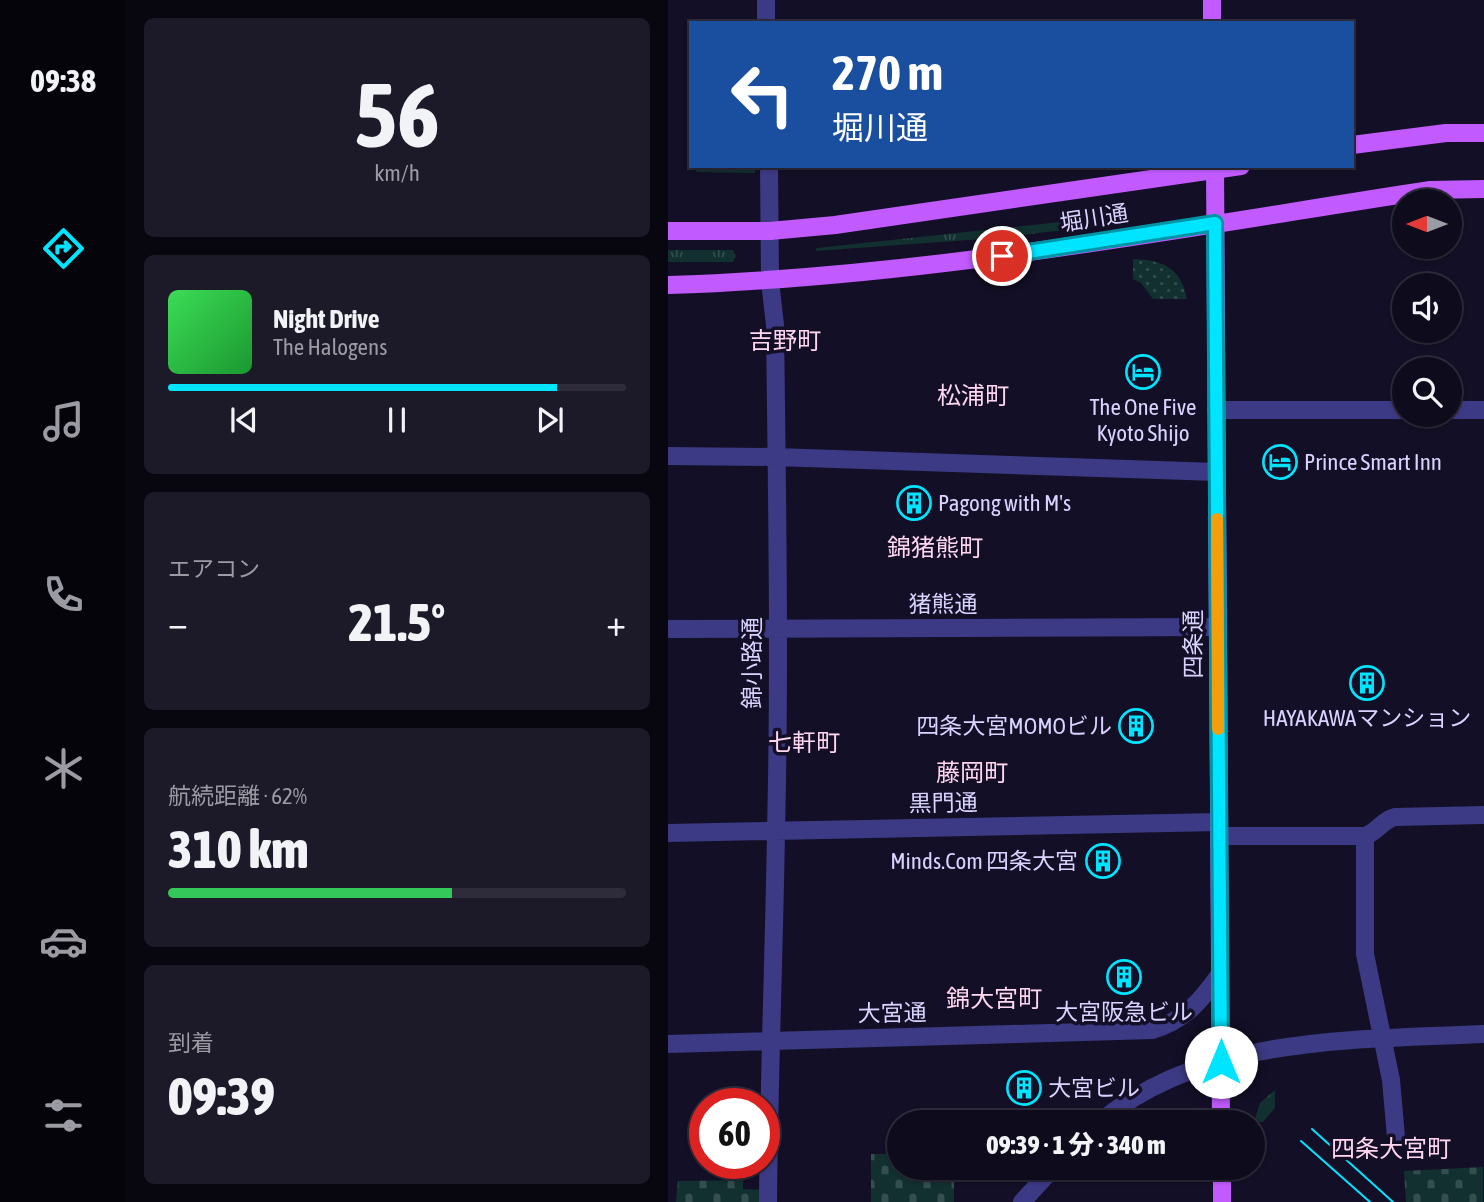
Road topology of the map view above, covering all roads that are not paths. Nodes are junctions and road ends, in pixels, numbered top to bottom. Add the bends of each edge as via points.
1 (766, 0) edge
2 (1212, 0) edge
3 (766, 21) edge
4 (1212, 21) edge
5 (1484, 133) edge
6 (1354, 145) edge
7 (769, 168) edge
8 (1215, 168) edge
9 (1484, 189) edge
10 (1215, 223) junction
11 (668, 231) edge
12 (770, 231) junction
13 (770, 281) junction
14 (668, 285) edge
15 (1216, 410) junction
16 (1392, 410) edge
17 (1462, 410) edge
18 (1484, 410) edge
19 (668, 456) edge
20 (776, 457) junction
21 (1217, 472) junction
22 (1218, 627) junction
23 (668, 629) edge
24 (777, 629) junction
25 (1484, 815) edge
26 (1219, 829) junction
27 (776, 832) junction
28 (668, 833) edge
29 (1365, 836) junction
30 (1220, 974) junction
31 (1484, 1034) edge
32 (1382, 1038) junction
33 (769, 1040) junction
34 (668, 1044) edge
35 (1221, 1062) junction
36 (1117, 1110) edge
37 (1221, 1110) edge
38 (1396, 1137) dead end
39 (1042, 1180) edge
40 (1222, 1180) edge
41 (768, 1202) edge
42 (1022, 1202) edge
43 (1222, 1202) edge

1 - 3 street
2 - 4 main road
5 - 6 main road via 1446,132
7 - 12 street, 錦小路通
8 - 10 main road, 四条通
8 - 12 main road, 堀川通
9 - 10 main road, 堀川通 via 1430,190
10 - 13 main road, 堀川通 via 978,260
10 - 15 main road, 四条通
11 - 12 main road, 堀川通
12 - 13 street, 錦小路通
13 - 14 main road, 堀川通
13 - 20 street, 錦小路通
15 - 16 street
15 - 21 main road, 四条通
17 - 18 street
19 - 20 street
20 - 21 street
20 - 24 street, 錦小路通
21 - 22 main road, 四条通
22 - 24 street, 猪熊通
22 - 26 main road, 四条通
23 - 24 street, 猪熊通
24 - 27 street, 錦小路通
25 - 29 street via 1395,817
26 - 27 street, 黒門通
26 - 29 street, 黒門通
26 - 30 main road, 四条通
27 - 28 street, 黒門通
27 - 33 street, 錦小路通
29 - 32 street via 1365,954
30 - 33 street, 大宮通 via 1193,1009 1152,1030
30 - 35 main road, 四条通
31 - 32 street
32 - 35 street via 1289,1047
32 - 38 street
33 - 34 street, 大宮通
33 - 41 street, 錦小路通
35 - 36 street via 1190,1068
35 - 37 main road, 四条通
39 - 42 street
40 - 43 main road

